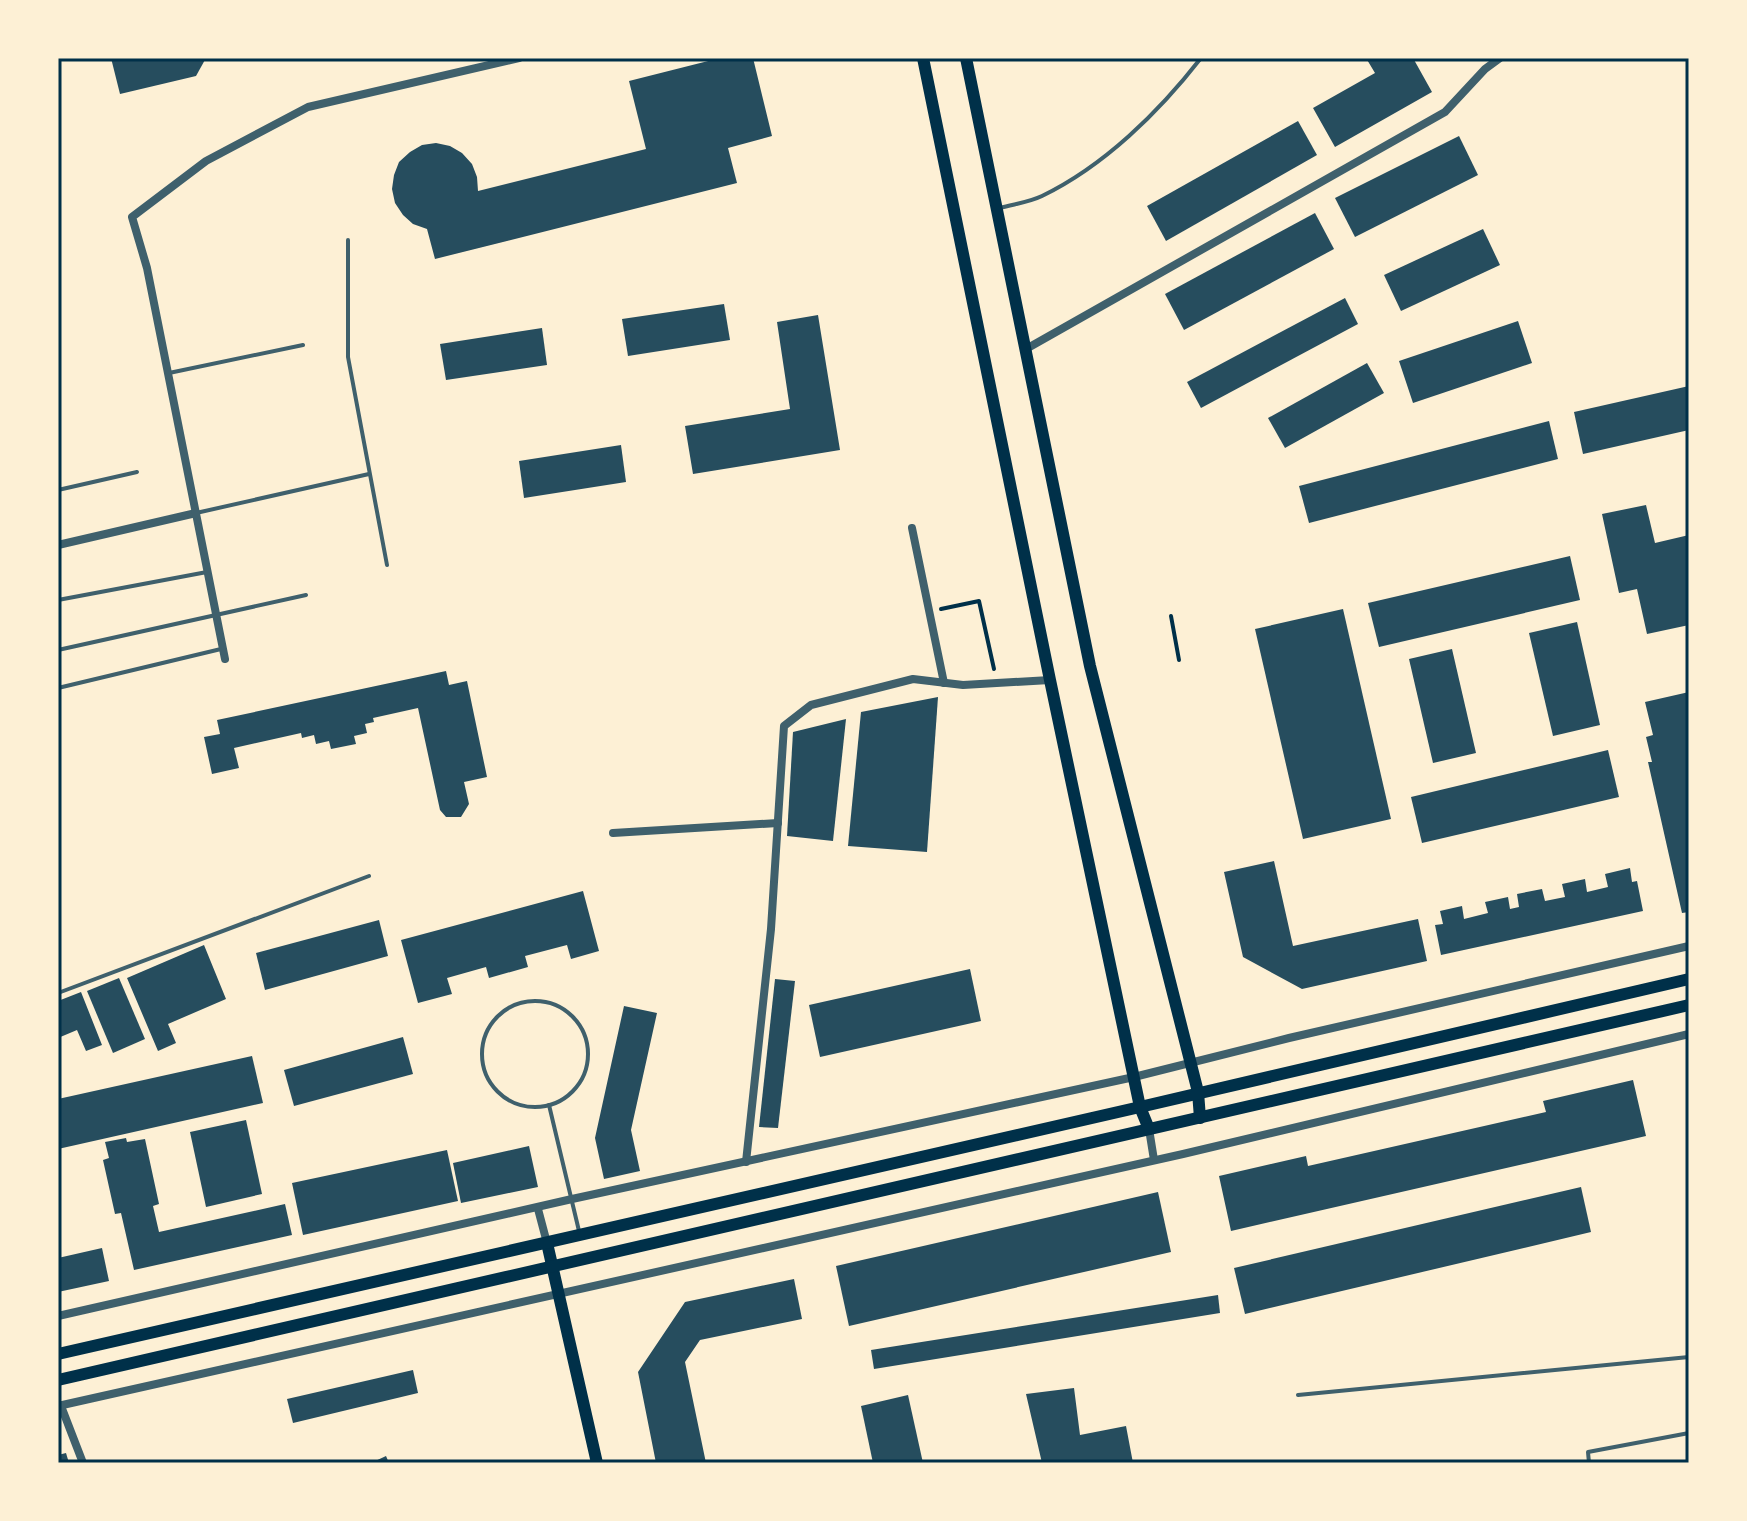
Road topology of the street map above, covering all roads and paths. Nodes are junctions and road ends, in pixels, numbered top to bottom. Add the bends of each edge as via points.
1 (519, 58) edge
2 (923, 58) edge
3 (966, 58) edge
4 (1201, 58) edge
5 (1500, 58) edge
6 (998, 209) junction
7 (348, 240) dead end
8 (303, 345) dead end
9 (1026, 349) junction
10 (169, 373) junction
11 (137, 472) dead end
12 (369, 474) junction
13 (58, 490) edge
14 (196, 513) junction
15 (912, 528) dead end
16 (58, 545) edge
17 (387, 565) dead end
18 (209, 571) junction
19 (306, 595) dead end
20 (58, 600) edge
21 (929, 612) junction
22 (217, 614) junction
23 (1171, 616) dead end
24 (223, 648) junction
25 (58, 650) edge
26 (225, 659) dead end
27 (1179, 660) dead end
28 (994, 671) dead end
29 (1050, 680) junction
30 (944, 683) junction
31 (58, 688) edge
32 (778, 823) junction
33 (613, 833) dead end
34 (369, 876) dead end
35 (1689, 946) edge
36 (1689, 979) edge
37 (58, 993) edge
38 (1689, 1005) edge
39 (1689, 1034) edge
40 (1190, 1062) junction
41 (1134, 1077) junction
42 (1198, 1092) junction
43 (549, 1105) junction
44 (1140, 1107) junction
45 (1200, 1118) junction
46 (1149, 1129) junction
47 (1154, 1160) junction
48 (746, 1162) junction
49 (572, 1199) junction
50 (538, 1209) junction
51 (580, 1234) junction
52 (547, 1243) junction
53 (553, 1268) junction
54 (558, 1293) junction
55 (58, 1316) edge
56 (58, 1354) edge
57 (1689, 1357) edge
58 (58, 1380) edge
59 (1298, 1395) dead end
60 (59, 1406) edge
61 (1689, 1433) edge
62 (83, 1463) edge
63 (597, 1463) edge
64 (1589, 1463) edge

1 - 10 street via 308,107 206,161 132,217
2 - 29 main road
3 - 6 main road
4 - 6 lane via 1175,91 1104,157 1041,196
5 - 9 street via 1445,112
6 - 9 main road
7 - 12 lane via 348,357
8 - 10 lane
9 - 40 main road via 1090,666
10 - 14 street
11 - 13 lane
12 - 14 lane
12 - 17 lane
14 - 16 street
14 - 18 street
15 - 21 street
18 - 20 lane
18 - 22 street
19 - 22 lane
21 - 28 path via 979,601
21 - 30 street
22 - 24 street
22 - 25 lane
23 - 27 path
24 - 26 street
24 - 31 lane
29 - 30 street
29 - 41 main road
30 - 32 street via 913,679 811,705 784,726
32 - 33 street
32 - 48 street
34 - 37 lane
35 - 40 street
36 - 42 main road
38 - 45 main road
39 - 47 street
40 - 41 street
40 - 42 main road
41 - 44 main road
41 - 48 street
42 - 44 main road
42 - 45 main road
43 - 43 lane via 581,1080 588,1060 586,1039 561,1007 542,1000 521,1002 502,1011 488,1027 483,1068 508,1100 528,1107
43 - 49 lane
44 - 46 main road
44 - 51 main road
45 - 46 main road
46 - 47 street
46 - 53 main road
47 - 54 street
48 - 49 street
49 - 50 street
49 - 51 lane
50 - 52 street
50 - 55 street
51 - 52 main road
52 - 53 main road
52 - 56 main road
53 - 54 main road
53 - 58 main road
54 - 60 street
54 - 63 main road
57 - 59 lane
60 - 62 street
61 - 64 lane via 1588,1452

